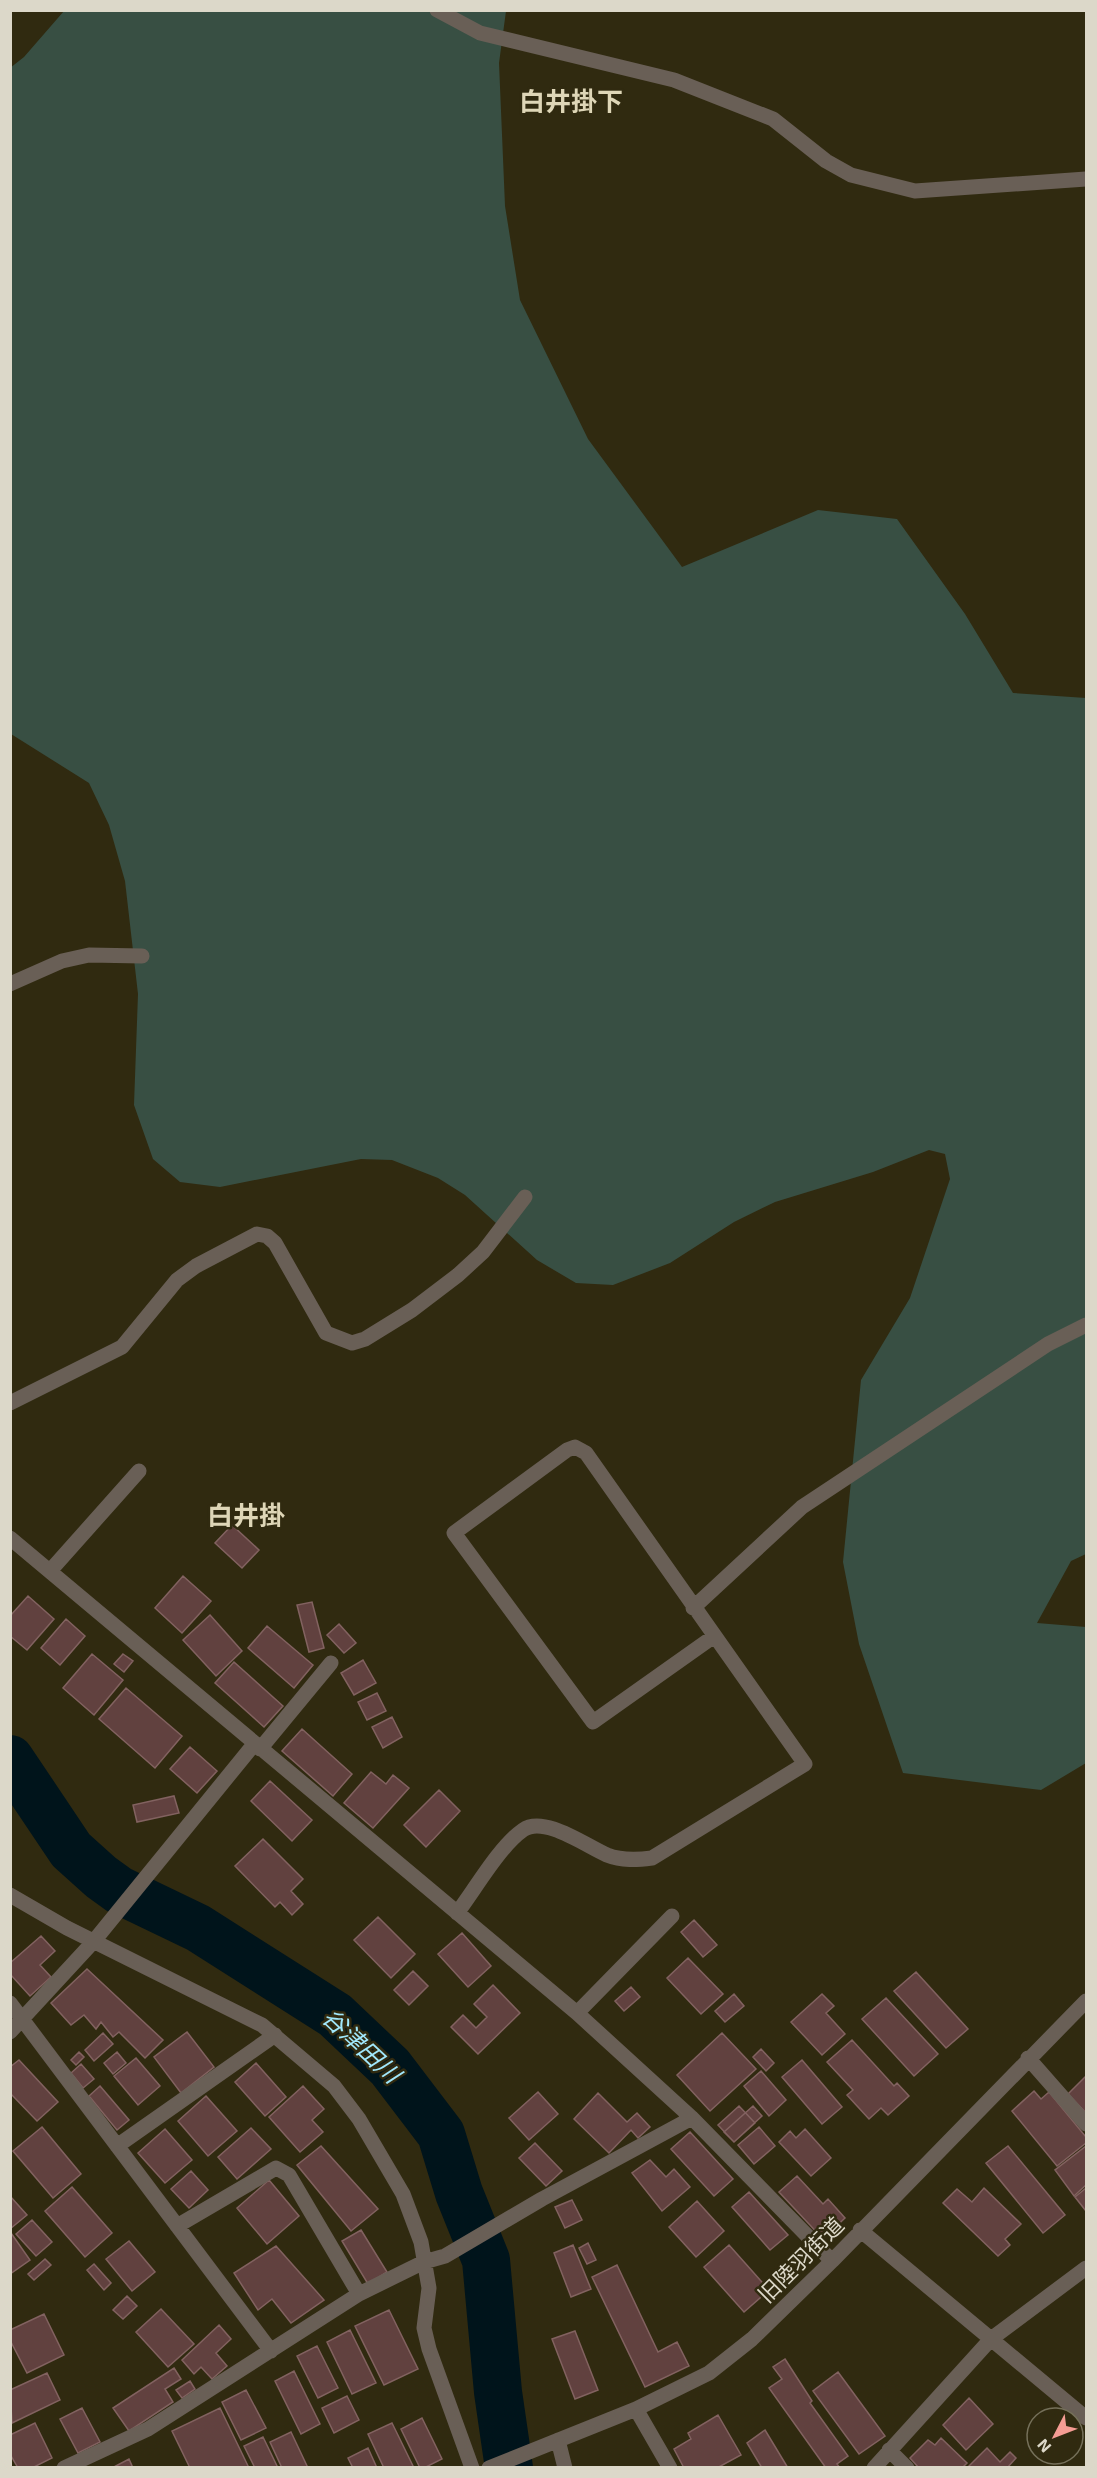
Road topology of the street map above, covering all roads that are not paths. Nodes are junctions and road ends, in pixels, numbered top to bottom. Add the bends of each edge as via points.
1 (437, 10) edge
2 (1086, 178) edge
3 (142, 956) dead end
4 (10, 984) edge
5 (525, 1197) dead end
6 (1086, 1325) edge
7 (10, 1403) edge
8 (139, 1471) dead end
9 (10, 1538) edge
10 (50, 1571) junction
11 (693, 1608) junction
12 (713, 1637) junction
13 (331, 1663) dead end
14 (258, 1746) junction
15 (10, 1895) edge
16 (457, 1913) junction
17 (672, 1916) dead end
18 (94, 1941) junction
19 (1086, 2001) edge
20 (10, 2002) edge
21 (577, 2013) junction
22 (23, 2019) junction
23 (10, 2032) edge
24 (275, 2035) junction
25 (1028, 2058) junction
26 (692, 2118) junction
27 (1086, 2124) edge
28 (117, 2146) junction
29 (177, 2226) junction
30 (860, 2230) junction
31 (832, 2260) junction
32 (424, 2262) junction
33 (1086, 2268) edge
34 (359, 2294) junction
35 (991, 2338) junction
36 (271, 2351) junction
37 (636, 2409) junction
38 (1086, 2418) edge
39 (552, 2442) junction
40 (889, 2450) junction
41 (64, 2468) edge
42 (472, 2468) edge
43 (489, 2468) edge
44 (565, 2468) edge
45 (670, 2468) edge
46 (874, 2468) edge
47 (907, 2468) edge

1 - 2 street via 480,33 674,80 762,114 851,175 915,191
3 - 4 street via 90,955 62,961
5 - 7 street via 483,1252 458,1275 365,1339 351,1343 326,1333 275,1243 257,1234 177,1280 122,1347
6 - 11 street via 1048,1344 802,1507
8 - 10 street
9 - 10 street
10 - 14 street
11 - 12 street
11 - 12 street via 586,1453 574,1447 454,1533 592,1722
12 - 16 street via 805,1764 652,1858 632,1860 609,1855 534,1825 509,1844
13 - 14 street
14 - 16 street
14 - 18 street via 176,1838
15 - 18 street
16 - 21 street
17 - 21 street
18 - 22 street
18 - 24 street
19 - 25 street, 旧陸羽街道
20 - 22 street
21 - 26 street
22 - 23 street
22 - 28 street
24 - 28 street
24 - 32 street via 334,2085 358,2119 403,2194 421,2242
25 - 27 street
25 - 30 street, 旧陸羽街道
26 - 31 street
26 - 32 street via 445,2256
28 - 29 street
29 - 34 street via 276,2168 282,2169
29 - 36 street
30 - 31 street, 旧陸羽街道
30 - 35 street
31 - 37 street, 旧陸羽街道 via 752,2339 709,2373
32 - 34 street
32 - 42 street via 429,2288 424,2328
33 - 35 street
34 - 36 street
35 - 38 street
35 - 40 street
36 - 41 street via 148,2429
37 - 39 street, 旧陸羽街道
37 - 45 street
39 - 43 street, 旧陸羽街道
39 - 44 street
40 - 46 street
40 - 47 street

